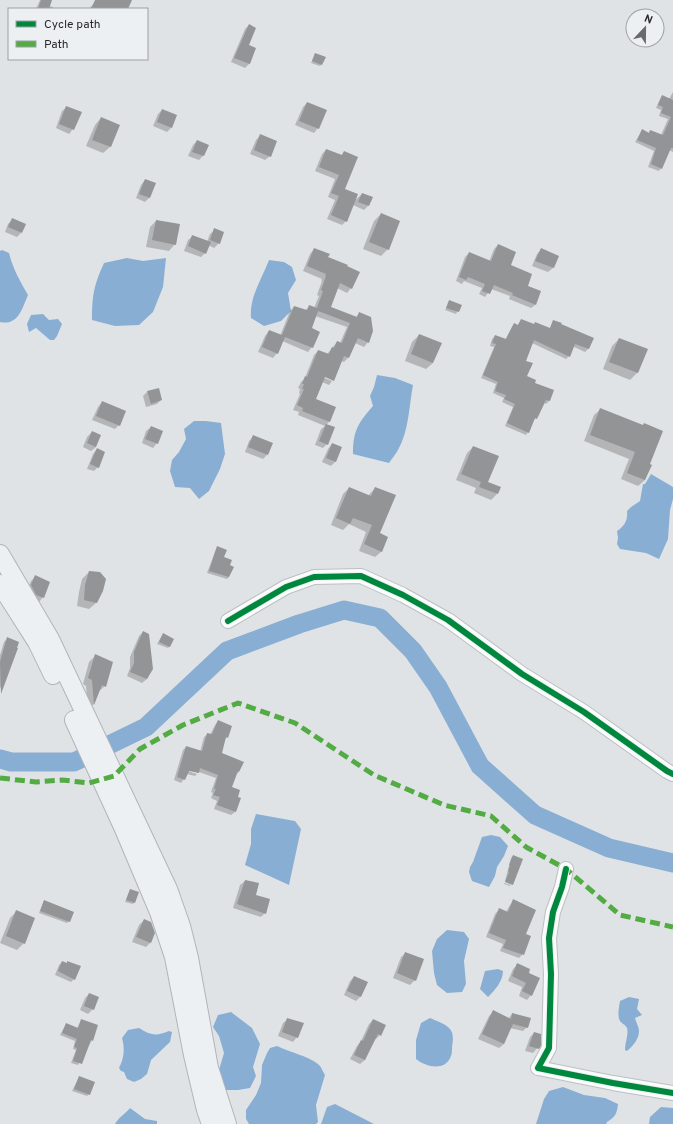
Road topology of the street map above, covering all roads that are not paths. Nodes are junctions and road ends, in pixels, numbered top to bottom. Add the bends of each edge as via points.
1 (0, 554) edge
2 (0, 584) edge
3 (228, 621) dead end
4 (74, 706) junction
5 (105, 773) junction
6 (673, 774) edge
7 (566, 869) dead end
8 (673, 1093) edge
9 (211, 1124) edge
10 (227, 1124) edge

1 - 4 main road via 50,639
2 - 4 main road
3 - 6 street via 286,586 314,577 360,576 403,595 448,620 522,674 584,712
4 - 5 main road
5 - 9 main road via 124,829 160,912 174,957 192,1055
5 - 10 main road via 168,889 181,926 209,1068
7 - 8 street via 553,912 549,938 551,982 548,1048 538,1068

